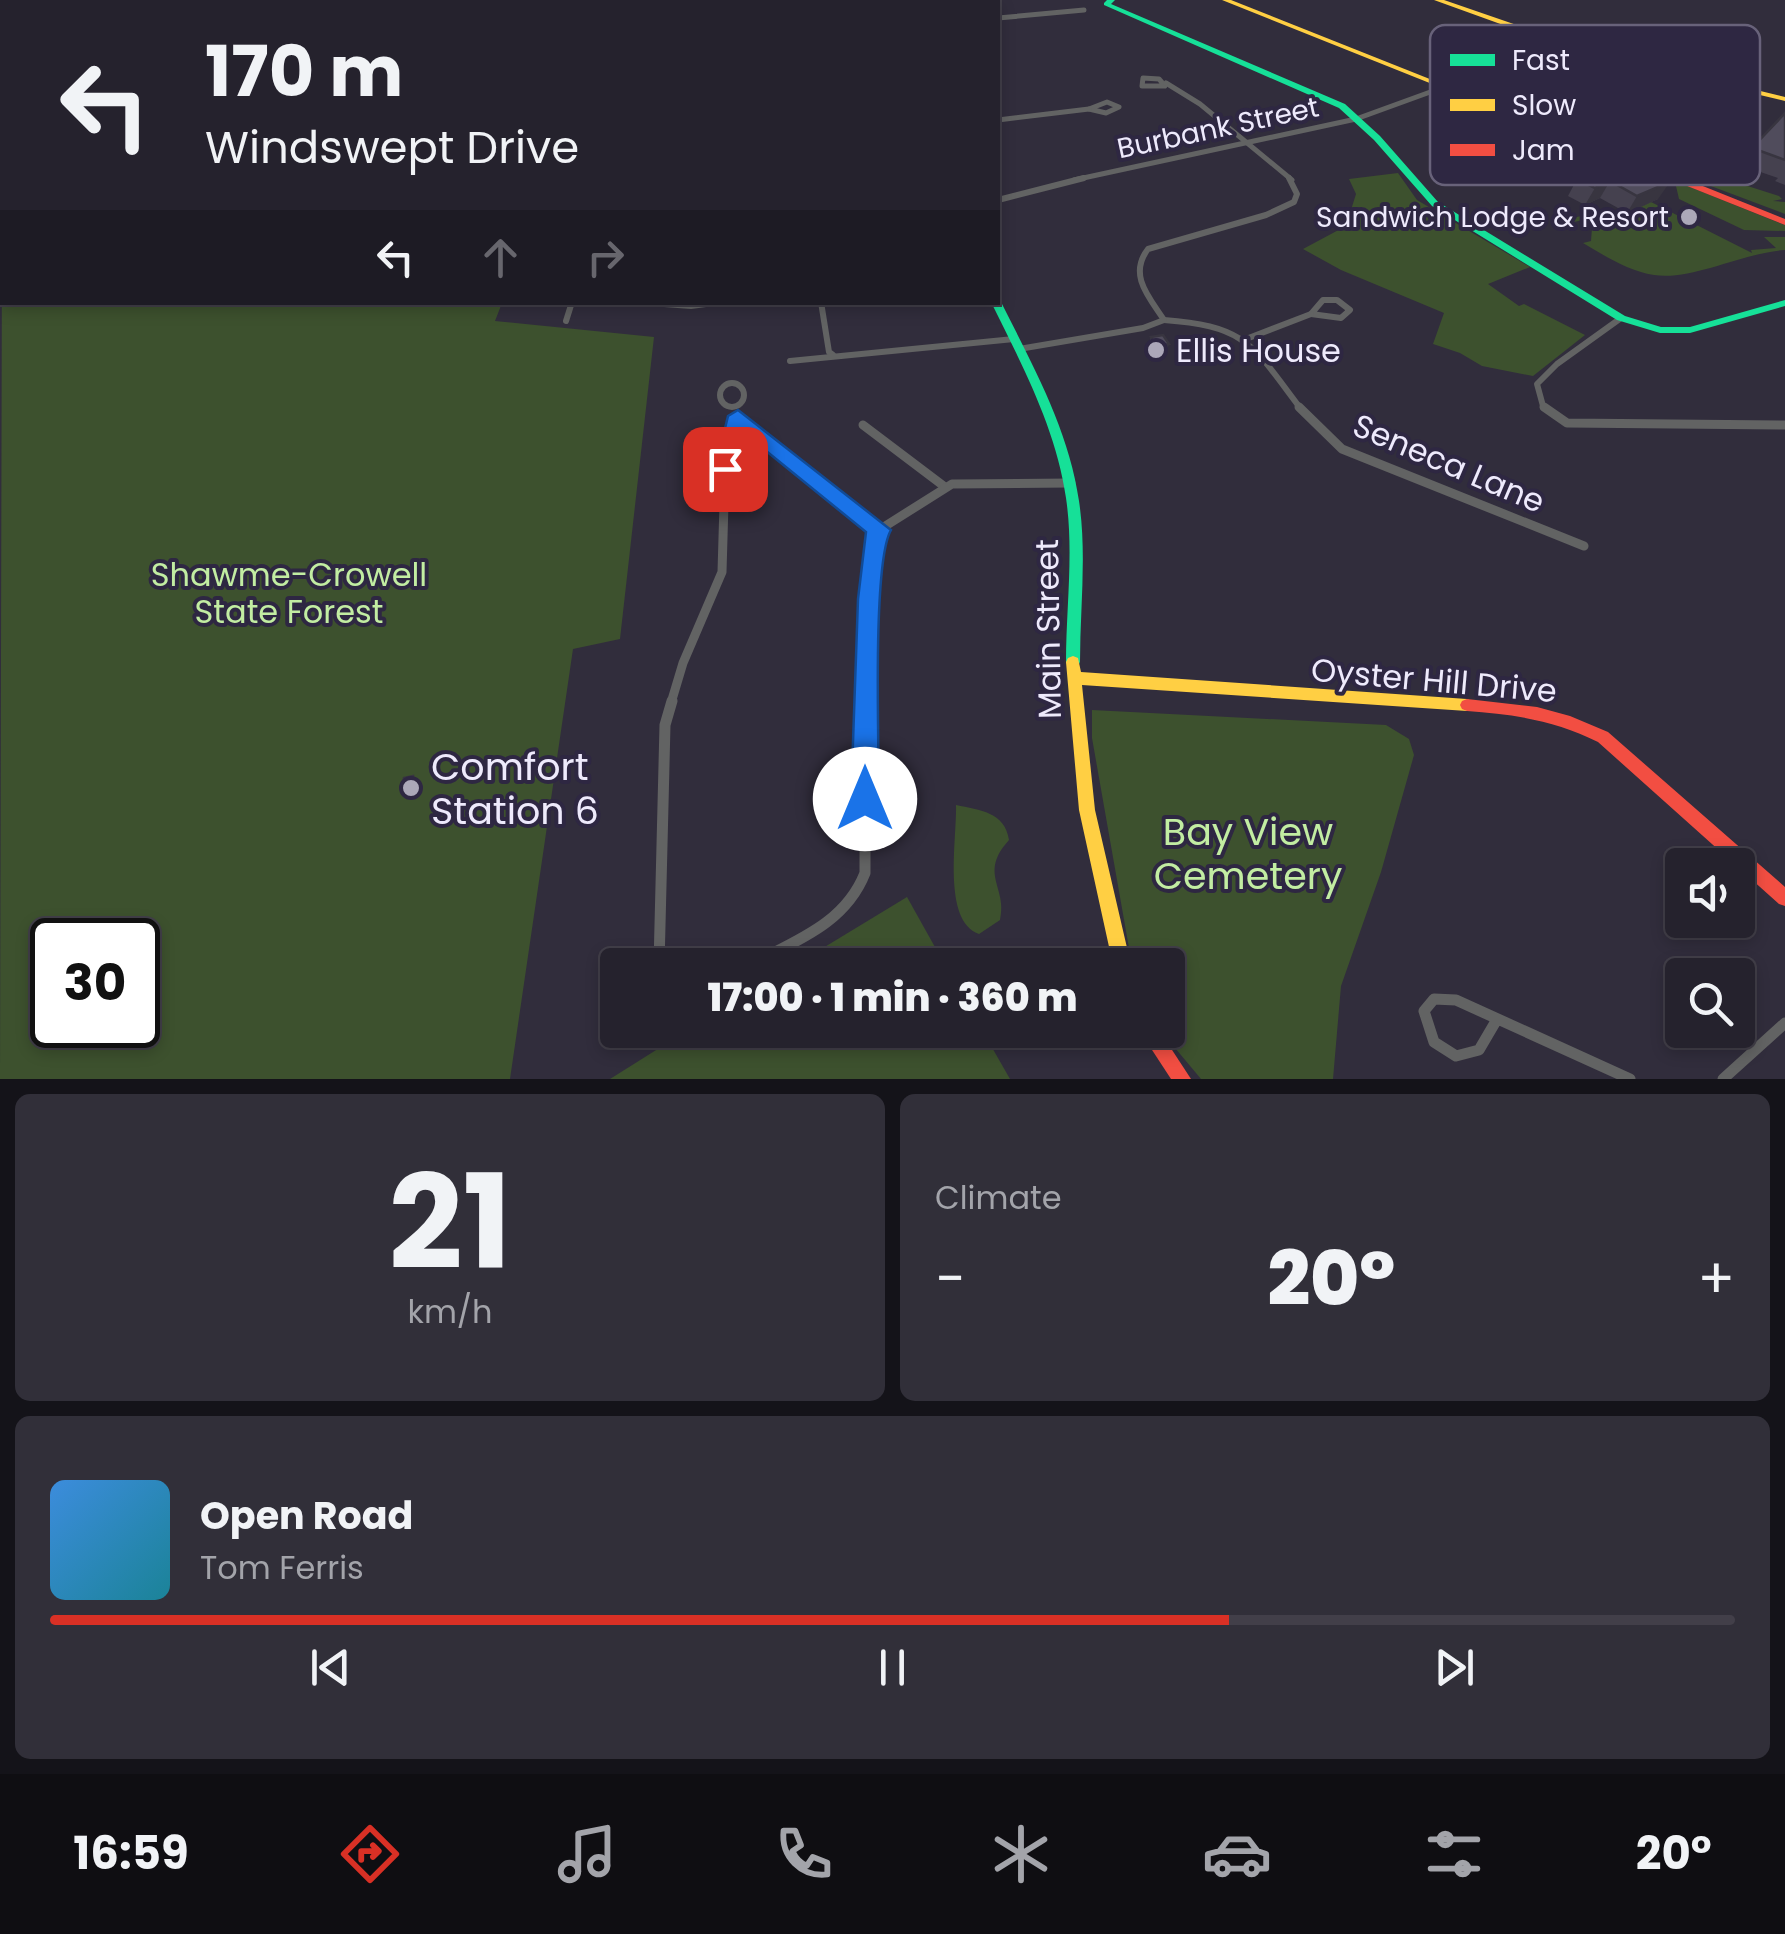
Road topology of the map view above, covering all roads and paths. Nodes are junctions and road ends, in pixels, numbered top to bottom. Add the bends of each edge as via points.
1 (1112, 0) edge
2 (1224, 0) edge
3 (1437, 0) edge
4 (1047, 3) dead end
5 (1084, 10) dead end
6 (1050, 12) junction
7 (1000, 18) edge
8 (1509, 25) edge
9 (1430, 81) edge
10 (1166, 83) dead end
11 (1430, 92) edge
12 (1760, 94) edge
13 (1785, 100) edge
14 (1088, 109) dead end
15 (1356, 119) junction
16 (1000, 120) edge
17 (1244, 141) junction
18 (1692, 185) edge
19 (1000, 200) edge
20 (1785, 222) edge
21 (1785, 304) edge
22 (571, 305) edge
23 (821, 305) edge
24 (997, 305) edge
25 (1311, 314) junction
26 (1621, 318) junction
27 (1164, 320) junction
28 (566, 322) dead end
29 (1246, 339) junction
30 (1016, 344) junction
31 (833, 355) junction
32 (790, 361) dead end
33 (863, 424) dead end
34 (1785, 425) edge
35 (1071, 484) junction
36 (945, 487) junction
37 (880, 530) junction
38 (1584, 546) dead end
39 (1074, 678) junction
40 (1785, 898) edge
41 (660, 948) edge
42 (780, 948) edge
43 (1118, 948) edge
44 (1496, 1021) junction
45 (1785, 1024) edge
46 (1160, 1048) edge
47 (1182, 1079) edge
48 (1630, 1079) edge
49 (1723, 1079) edge

1 - 15 main road via 1106,4 1342,106
2 - 9 main road
3 - 8 main road
4 - 6 street
5 - 6 street
6 - 7 street
10 - 17 street
11 - 15 street, Burbank Street
12 - 13 main road
14 - 16 street
15 - 17 street, Burbank Street
15 - 26 main road via 1435,204
17 - 19 street, Burbank Street
17 - 27 street via 1292,180 1294,202 1148,249 1136,274
18 - 20 main road
21 - 26 main road via 1690,330 1660,330
22 - 28 street
23 - 31 street
24 - 30 main road, Main Street
25 - 25 street via 1323,300 1350,310 1340,318
25 - 29 street
26 - 34 street via 1537,384 1542,406 1567,424
27 - 29 street via 1211,323
27 - 30 street
29 - 38 street, Seneca Lane via 1342,449
30 - 31 street
30 - 35 main road, Main Street via 1060,442
31 - 32 street
33 - 36 street
35 - 36 street
35 - 39 main road, Main Street
36 - 37 street
37 - 41 street via 736,412 725,469 722,572 683,663 666,725
37 - 42 street via 870,599 861,889 832,919
39 - 40 main road, Oyster Hill Drive via 1528,709 1574,721 1616,748
39 - 43 main road, Main Street via 1082,780
44 - 44 street via 1484,1048 1462,1058 1434,1042 1424,1010 1442,997
44 - 48 street
45 - 49 street
46 - 47 main road

